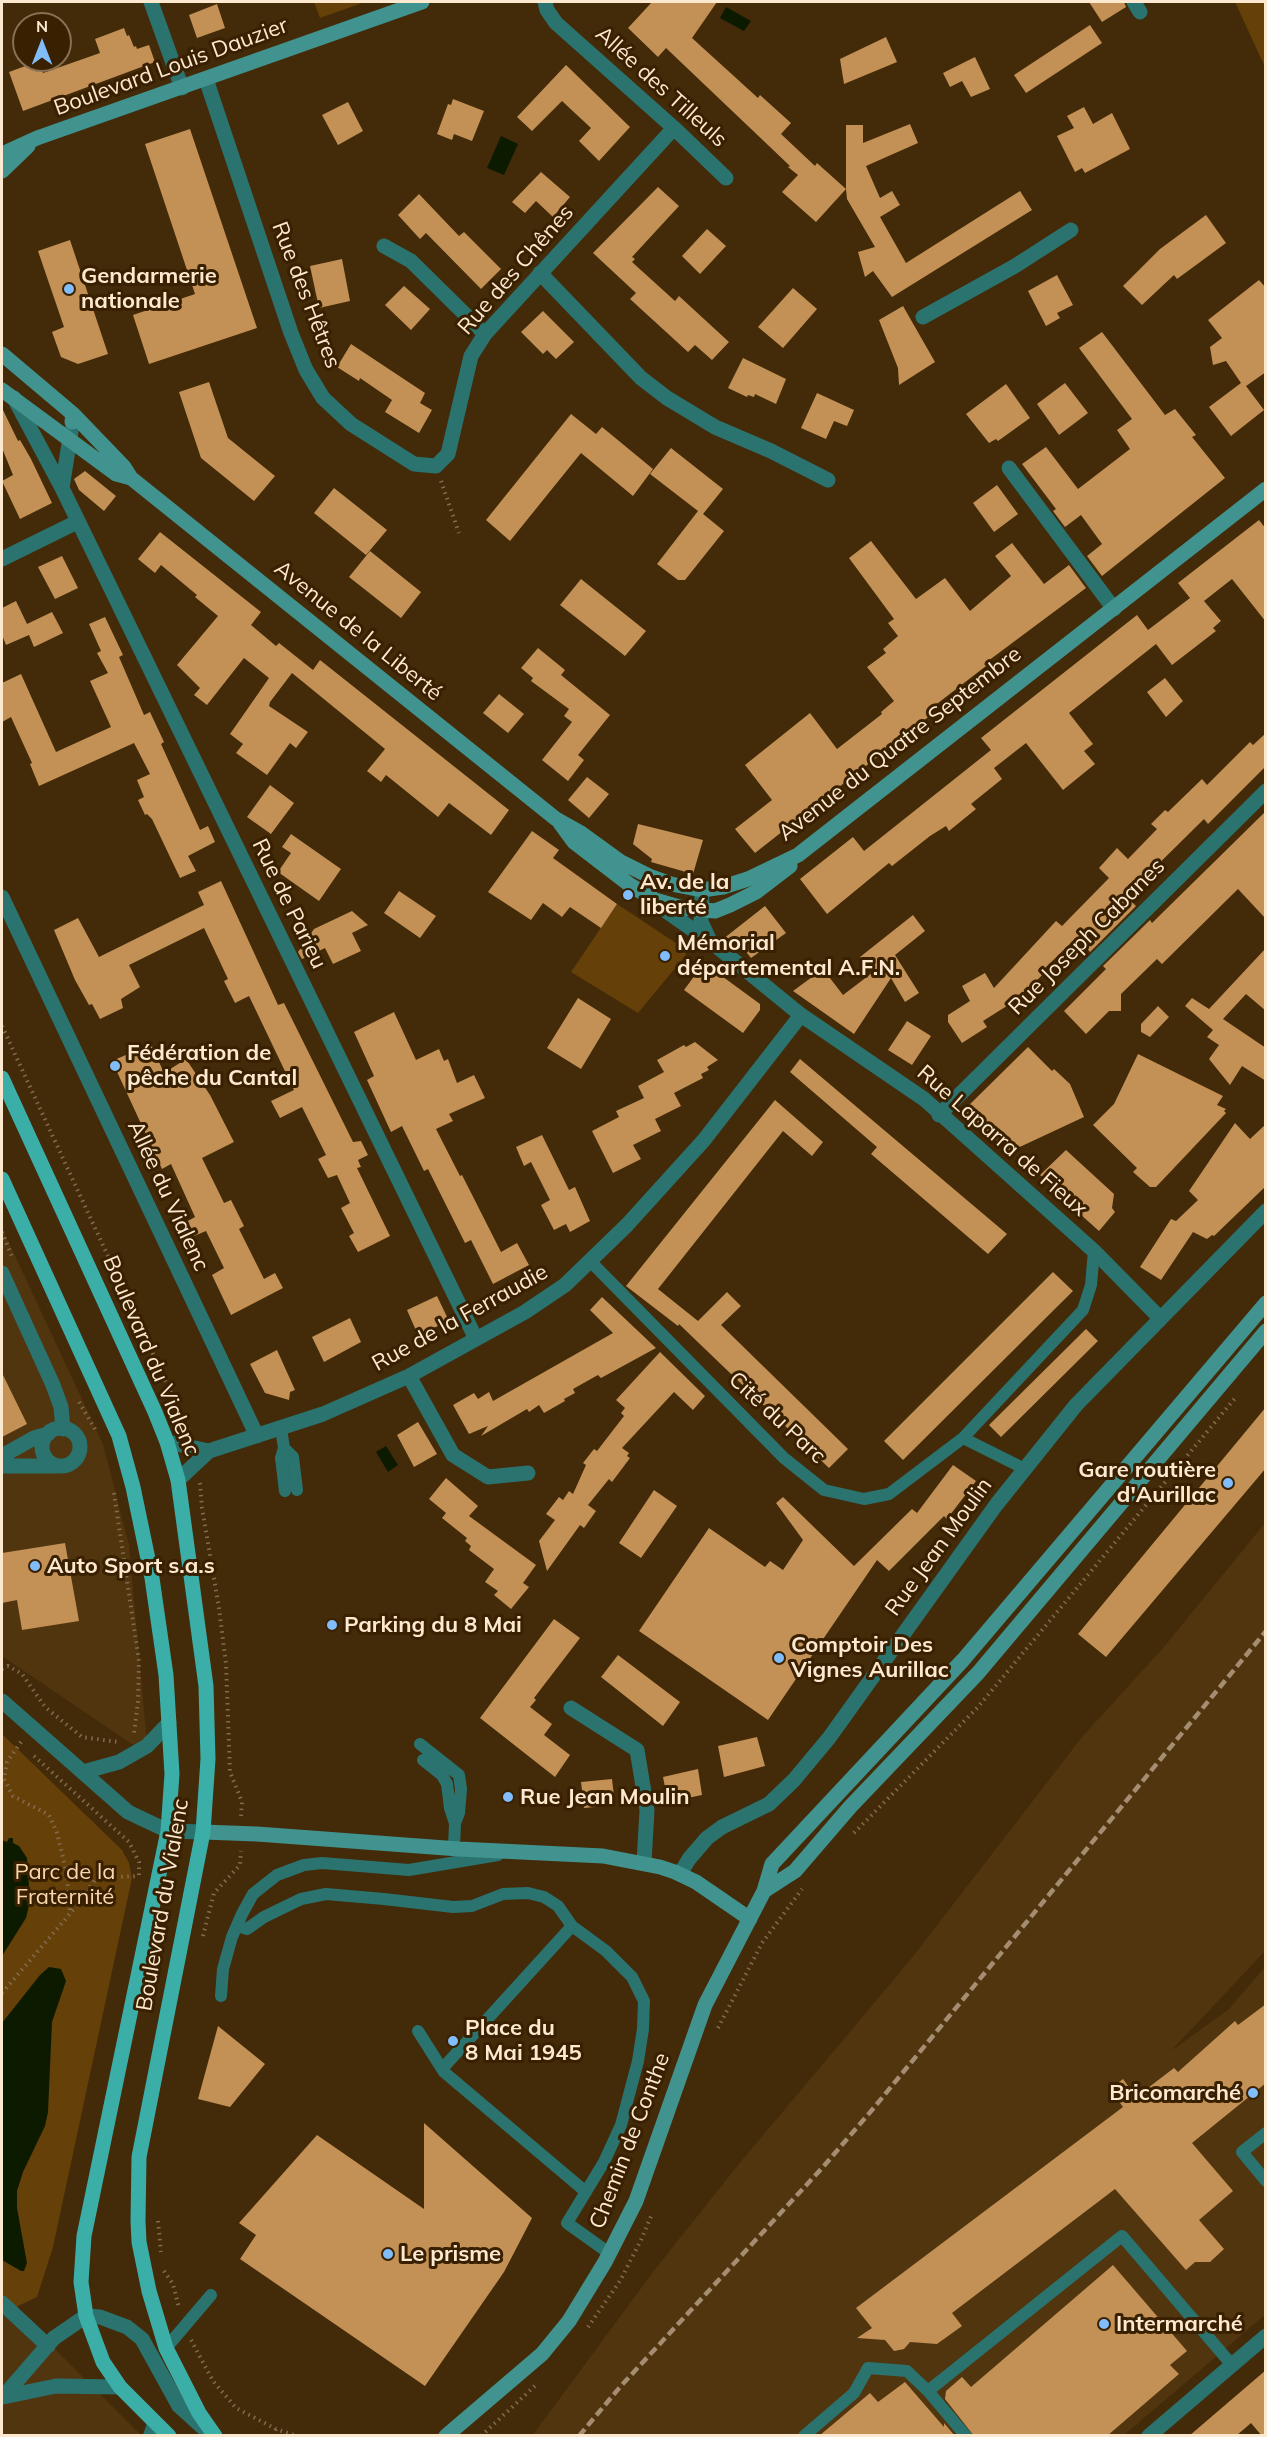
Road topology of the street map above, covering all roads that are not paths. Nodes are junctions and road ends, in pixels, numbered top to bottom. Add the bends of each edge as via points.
1 (151, 2) edge
2 (422, 2) edge
3 (545, 2) edge
4 (206, 79) junction
5 (182, 88) junction
6 (674, 128) junction
7 (37, 138) junction
8 (2, 154) edge
9 (2, 171) edge
10 (726, 178) dead end
11 (1071, 231) dead end
12 (384, 246) dead end
13 (540, 273) junction
14 (923, 317) dead end
15 (485, 334) junction
16 (2, 354) edge
17 (8, 394) edge
18 (73, 414) junction
19 (70, 435) junction
20 (436, 466) joint
21 (1009, 468) dead end
22 (131, 478) junction
23 (828, 480) dead end
24 (62, 488) junction
25 (1266, 489) edge
26 (77, 522) junction
27 (2, 559) edge
28 (1114, 609) junction
29 (1266, 791) edge
30 (556, 819) junction
31 (798, 855) junction
32 (630, 885) junction
33 (702, 890) junction
34 (3, 906) edge
35 (700, 910) junction
36 (710, 941) junction
37 (801, 1015) junction
38 (2, 1078) edge
39 (939, 1115) junction
40 (2, 1179) edge
41 (1266, 1211) edge
42 (1094, 1251) junction
43 (591, 1262) junction
44 (2, 1273) edge
45 (1266, 1303) edge
46 (1160, 1318) junction
47 (1266, 1331) edge
48 (476, 1339) junction
49 (409, 1376) junction
50 (63, 1429) junction
51 (281, 1429) junction
52 (48, 1434) junction
53 (257, 1436) junction
54 (963, 1438) junction
55 (167, 1442) junction
56 (209, 1451) junction
57 (2, 1456) edge
58 (2, 1466) edge
59 (57, 1466) junction
60 (1025, 1469) junction
61 (528, 1473) dead end
62 (178, 1480) junction
63 (291, 1490) dead end
64 (2, 1701) edge
65 (571, 1708) dead end
66 (169, 1723) junction
67 (420, 1743) dead end
68 (423, 1760) dead end
69 (82, 1772) junction
70 (455, 1823) junction
71 (168, 1831) junction
72 (203, 1832) junction
73 (454, 1848) junction
74 (520, 1852) junction
75 (644, 1863) junction
76 (680, 1875) junction
77 (764, 1891) junction
78 (750, 1919) junction
79 (572, 1926) junction
80 (235, 1931) junction
81 (220, 1996) dead end
82 (418, 2031) dead end
83 (442, 2069) junction
84 (1266, 2133) edge
85 (1266, 2181) edge
86 (586, 2192) junction
87 (609, 2253) junction
88 (211, 2295) dead end
89 (2, 2303) edge
90 (86, 2316) junction
91 (1266, 2336) edge
92 (48, 2346) junction
93 (166, 2348) junction
94 (1232, 2365) junction
95 (506, 2386) junction
96 (120, 2387) junction
97 (928, 2391) junction
98 (2, 2398) edge
99 (152, 2428) edge
100 (168, 2436) edge
101 (214, 2436) edge
102 (446, 2436) edge
103 (459, 2436) edge
104 (804, 2436) edge
105 (966, 2436) edge
106 (1149, 2436) edge

1 - 5 street
2 - 4 street, Boulevard Louis Dauzier
3 - 6 street, Allée des Tilleuls via 556,22
4 - 5 street, Boulevard Louis Dauzier
4 - 20 street, Rue des Hêtres via 306,370 323,398 351,424 414,464
5 - 7 street, Boulevard Louis Dauzier
6 - 10 street, Allée des Tilleuls
6 - 13 street, Rue des Chênes
7 - 8 street, Boulevard Louis Dauzier
7 - 9 street, Boulevard Louis Dauzier
11 - 14 street
12 - 15 street via 411,261
13 - 15 street, Rue des Chênes
13 - 23 street via 641,378 667,398 715,427
15 - 20 street, Rue des Chênes via 471,356 448,454
16 - 18 street, Avenue de la Liberté
17 - 19 street, Avenue de la Liberté
17 - 24 street, Rue de Parieu
18 - 19 street
18 - 22 street, Avenue de la Liberté
19 - 22 street, Avenue de la Liberté via 116,474
19 - 24 street
21 - 28 street
22 - 30 street, Avenue de la Liberté
24 - 26 street, Rue de Parieu
25 - 28 street, Avenue du Quatre Septembre
26 - 27 street
26 - 48 street, Rue de Parieu
28 - 31 street, Avenue du Quatre Septembre
29 - 39 street, Rue Joseph Cabanes
30 - 32 street, Avenue de la Liberté via 573,842
30 - 33 street, Avenue de la Liberté via 649,876
31 - 33 street, Avenue du Quatre Septembre via 748,879
31 - 35 street, Avenue de la Liberté via 788,868 756,892 715,910
32 - 35 street, Avenue de la Liberté via 655,900
32 - 36 street, Avenue de la Liberté
33 - 35 street
34 - 53 street, Allée du Vialenc
35 - 36 street
36 - 37 street, Avenue de la Liberté
37 - 39 street, Rue Laparra de Fieux via 924,1099
37 - 43 street, Rue de la Ferraudie via 704,1140
38 - 55 main road, Boulevard du Vialenc
39 - 42 street, Rue Laparra de Fieux
40 - 66 main road, Boulevard du Vialenc via 119,1436 152,1578
41 - 46 street, Rue Jean Moulin
42 - 46 street, Rue Laparra de Fieux
42 - 54 lane, Cité du Parc via 1091,1285 1083,1310
43 - 48 street, Rue de la Ferraudie via 525,1312
43 - 54 lane, Cité du Parc via 784,1458 824,1490 864,1499 889,1494
44 - 50 street via 54,1385
45 - 77 street, Chemin de Conthe via 963,1660 778,1856
46 - 60 street, Rue Jean Moulin via 1076,1405
47 - 77 street via 978,1673 850,1807 795,1871
48 - 49 street, Rue de la Ferraudie
49 - 51 street, Rue de la Ferraudie
49 - 61 street via 453,1455 488,1477
50 - 52 street
50 - 59 street via 78,1438 80,1450 75,1461
51 - 53 street, Rue de la Ferraudie
51 - 63 lane via 281,1458
52 - 57 street
52 - 59 street via 44,1455
53 - 56 street, Rue de la Ferraudie
54 - 60 lane
55 - 56 street, Rue de la Ferraudie
55 - 62 main road, Boulevard du Vialenc
56 - 62 street, Rue de la Ferraudie
58 - 59 street
60 - 76 street, Rue Jean Moulin via 829,1738 794,1780 769,1804 707,1838
62 - 72 main road, Boulevard du Vialenc via 206,1686 208,1759
64 - 69 street
65 - 75 street via 637,1750 647,1810
66 - 69 street via 147,1746 119,1762
66 - 71 main road, Boulevard du Vialenc via 172,1774
67 - 70 lane via 459,1775 459,1813
68 - 70 lane via 447,1784
69 - 71 street via 128,1812
70 - 73 lane
71 - 72 street
71 - 90 main road, Boulevard du Vialenc via 84,2236 81,2282
72 - 73 street
72 - 93 main road, Boulevard du Vialenc via 139,2157 139,2242
73 - 74 street
74 - 75 street via 603,1856
74 - 80 lane via 409,1870 304,1865 277,1875 253,1894
75 - 76 street
76 - 78 street
77 - 78 street, Chemin de Conthe
78 - 87 street, Chemin de Conthe via 705,2005 636,2201
79 - 80 lane via 558,1906 528,1893 503,1894 472,1906 453,1908 326,1894 301,1899 247,1929
79 - 83 lane
79 - 86 lane via 632,1977 644,2001 638,2061 621,2125
80 - 81 lane via 223,1969
82 - 83 lane
83 - 86 lane
84 - 85 lane via 1242,2152
86 - 87 lane via 567,2223
87 - 95 street, Chemin de Conthe via 569,2321 542,2354
88 - 93 lane
89 - 92 street
90 - 92 street
90 - 96 main road, Boulevard du Vialenc via 103,2362
90 - 101 street via 114,2320 142,2339 179,2406
91 - 94 street
92 - 98 street
93 - 101 main road, Boulevard du Vialenc
94 - 97 lane via 1122,2236
94 - 106 street
95 - 102 street, Chemin de Conthe
95 - 103 street, Chemin de Conthe
96 - 98 street via 56,2386
96 - 99 main road, Boulevard du Vialenc
97 - 104 lane via 907,2371 868,2368 854,2393
97 - 105 lane
99 - 100 main road, Boulevard du Vialenc

